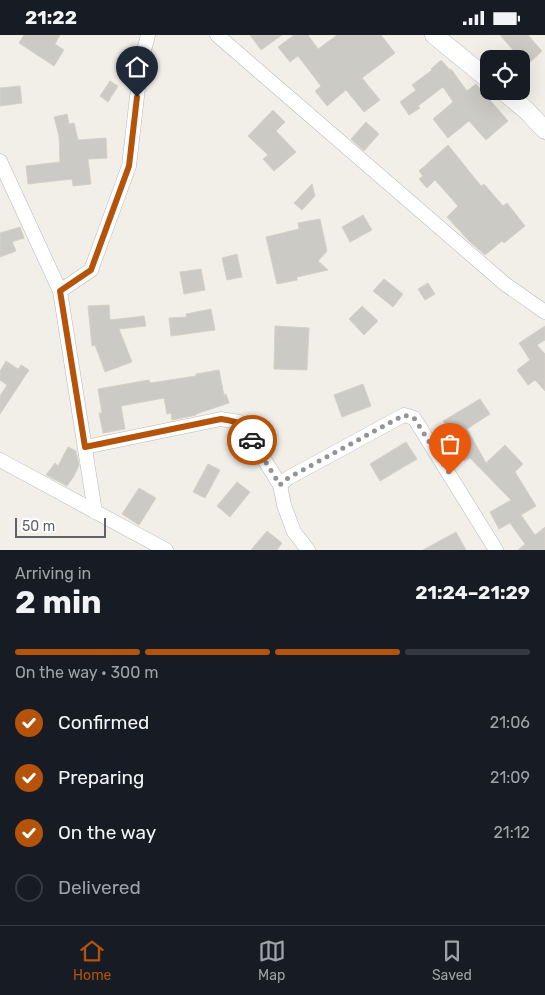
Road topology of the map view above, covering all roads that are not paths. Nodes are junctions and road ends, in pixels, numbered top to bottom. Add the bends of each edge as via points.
1 (148, 35) edge
2 (217, 35) edge
3 (434, 35) edge
4 (480, 73) edge
5 (514, 100) edge
6 (545, 130) edge
7 (0, 161) edge
8 (60, 291) junction
9 (545, 312) edge
10 (85, 447) junction
11 (0, 460) edge
12 (280, 485) junction
13 (95, 512) junction
14 (166, 550) edge
15 (308, 550) edge
16 (496, 550) edge

1 - 8 street via 141,62 129,166 91,270
2 - 9 street via 505,284
3 - 4 street
5 - 6 street
7 - 8 street
8 - 10 street
10 - 12 street via 221,419 239,422 248,430
10 - 13 street
11 - 13 street
12 - 15 street via 294,531
12 - 16 street via 404,415 414,418
13 - 14 street

